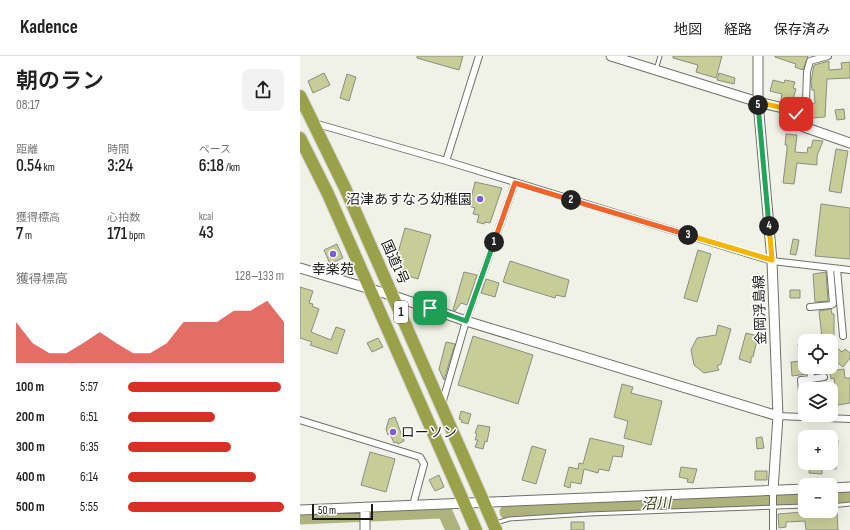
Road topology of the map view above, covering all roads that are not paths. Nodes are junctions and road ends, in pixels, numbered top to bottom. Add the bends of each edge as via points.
1 (479, 56) edge
2 (611, 56) edge
3 (660, 56) edge
4 (758, 56) edge
5 (828, 56) edge
6 (656, 70) junction
7 (300, 96) edge
8 (758, 102) junction
9 (796, 114) junction
10 (313, 123) junction
11 (300, 138) edge
12 (850, 143) edge
13 (446, 161) junction
14 (515, 183) junction
15 (772, 260) junction
16 (300, 268) edge
17 (830, 268) junction
18 (837, 268) junction
19 (850, 270) edge
20 (370, 289) junction
21 (394, 296) junction
22 (810, 307) dead end
23 (466, 321) junction
24 (843, 336) dead end
25 (811, 374) edge
26 (824, 377) dead end
27 (811, 379) junction
28 (801, 382) edge
29 (442, 404) junction
30 (778, 416) junction
31 (798, 417) edge
32 (838, 418) edge
33 (850, 419) edge
34 (300, 420) edge
35 (850, 487) edge
36 (838, 488) edge
37 (798, 489) edge
38 (773, 490) junction
39 (485, 502) junction
40 (464, 503) junction
41 (850, 504) edge
42 (413, 505) junction
43 (838, 505) edge
44 (798, 506) edge
45 (365, 507) junction
46 (773, 507) junction
47 (301, 510) edge
48 (365, 526) edge
49 (495, 527) edge
50 (476, 530) edge
51 (773, 530) edge

1 - 13 street
2 - 6 street
3 - 6 lane
4 - 8 street, 金岡浮島線
5 - 9 street via 810,61 806,102
6 - 8 street
7 - 10 highway, 国道1号 / 1
8 - 9 street via 791,110
8 - 15 street, 金岡浮島線
9 - 12 street via 804,127
10 - 13 street
10 - 21 highway, 国道1号 / 1
11 - 20 highway, 1
13 - 14 street
14 - 15 street
14 - 23 street
15 - 17 street
15 - 30 street, 金岡浮島線
16 - 20 street
17 - 18 street
17 - 22 street via 833,304
18 - 19 street
18 - 24 street
20 - 21 street
20 - 40 highway, 1
21 - 23 street
21 - 29 highway, 国道1号 / 1
23 - 29 street
23 - 30 street
25 - 27 street
26 - 27 street
27 - 28 street
29 - 39 highway, 国道1号 / 1
30 - 31 street
30 - 38 street, 金岡浮島線
32 - 33 street
34 - 42 street via 420,457 424,464
35 - 36 street
37 - 38 street
38 - 39 street
38 - 46 street
39 - 40 street
39 - 49 highway, 国道1号 / 1
40 - 42 street
40 - 50 highway, 1
41 - 43 lane
42 - 45 street
44 - 46 lane
45 - 47 street
45 - 48 street
46 - 49 lane via 509,519
46 - 51 street

